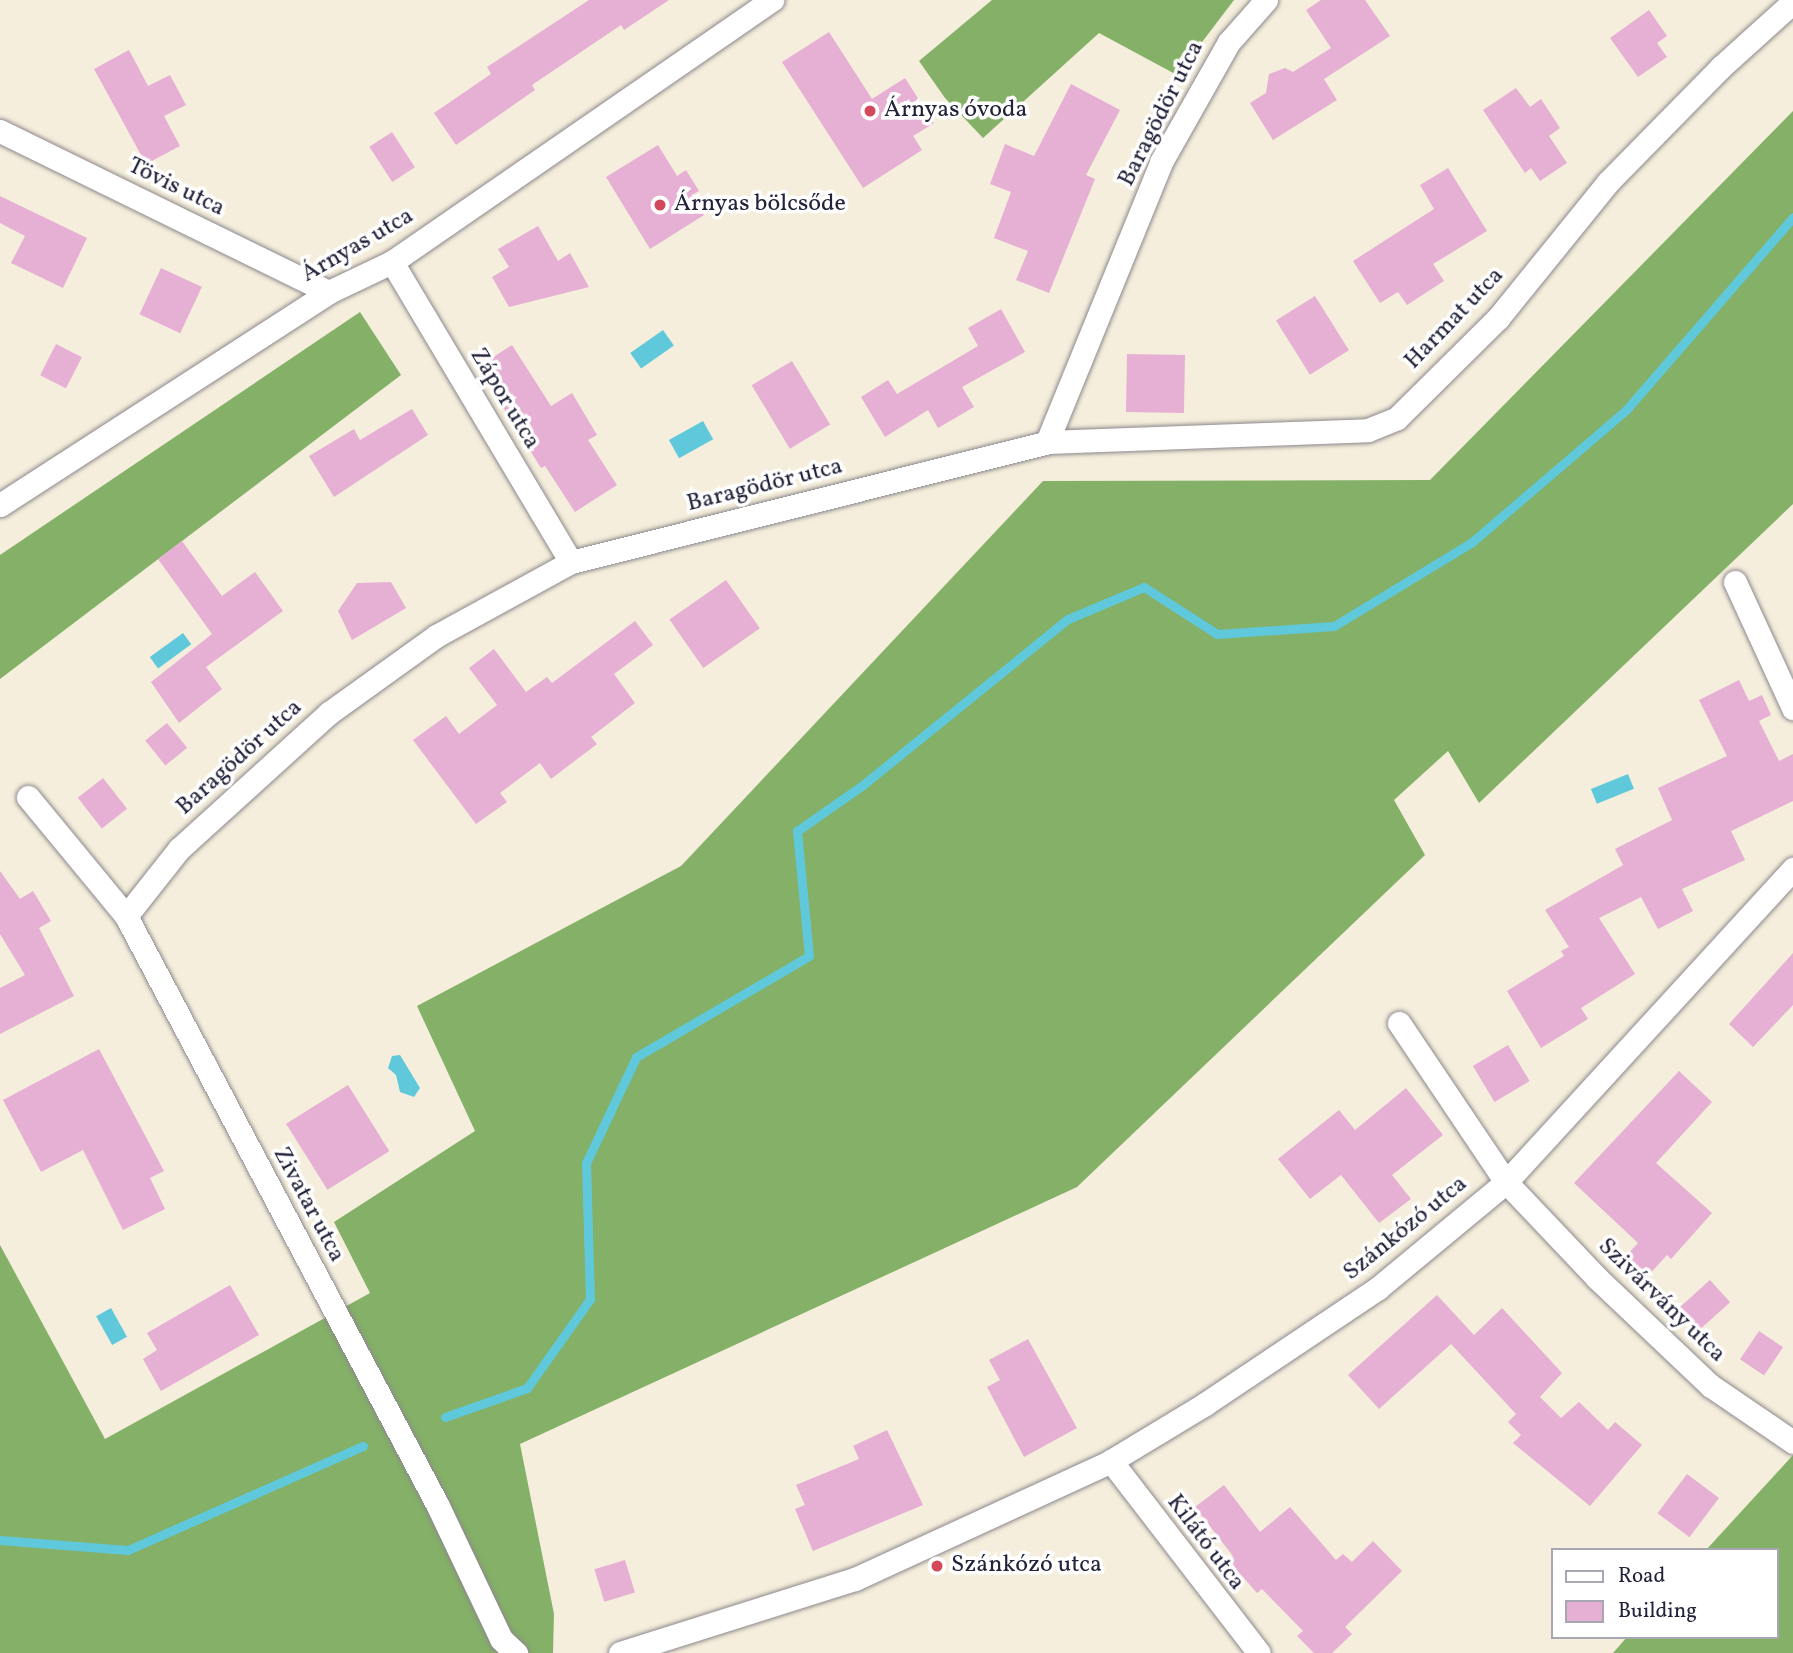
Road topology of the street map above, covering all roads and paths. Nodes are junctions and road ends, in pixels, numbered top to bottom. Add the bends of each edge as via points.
1 (772, 0) edge
2 (1266, 0) edge
3 (1793, 2) edge
4 (0, 131) edge
5 (392, 262) junction
6 (329, 292) junction
7 (1047, 442) junction
8 (0, 505) edge
9 (572, 562) junction
10 (1734, 582) dead end
11 (1793, 708) edge
12 (28, 797) dead end
13 (1793, 869) edge
14 (126, 916) junction
15 (1398, 1023) dead end
16 (1506, 1182) junction
17 (1793, 1441) edge
18 (1111, 1461) junction
19 (516, 1653) edge
20 (620, 1653) edge
21 (1259, 1653) edge

1 - 5 street, Árnyas utca
2 - 7 street, Baragödör utca via 1228,42 1161,162
3 - 7 street, Harmat utca via 1721,66 1608,182 1498,318 1396,418 1367,430
4 - 6 street, Tövis utca
5 - 6 street, Árnyas utca
5 - 9 street, Zápor utca
6 - 8 street, Árnyas utca
7 - 9 street, Baragödör utca
9 - 14 street, Baragödör utca via 436,636 329,713 179,849
10 - 11 street
12 - 14 street, Zivatar utca
13 - 16 street, Szánkózó utca
14 - 19 street, Zivatar utca via 437,1504 501,1639
15 - 16 street, Szánkózó utca
16 - 17 street, Szivárvány utca via 1597,1278 1712,1386
16 - 18 street, Szánkózó utca via 1378,1288
18 - 20 street, Szánkózó utca via 855,1579
18 - 21 street, Kilátó utca

